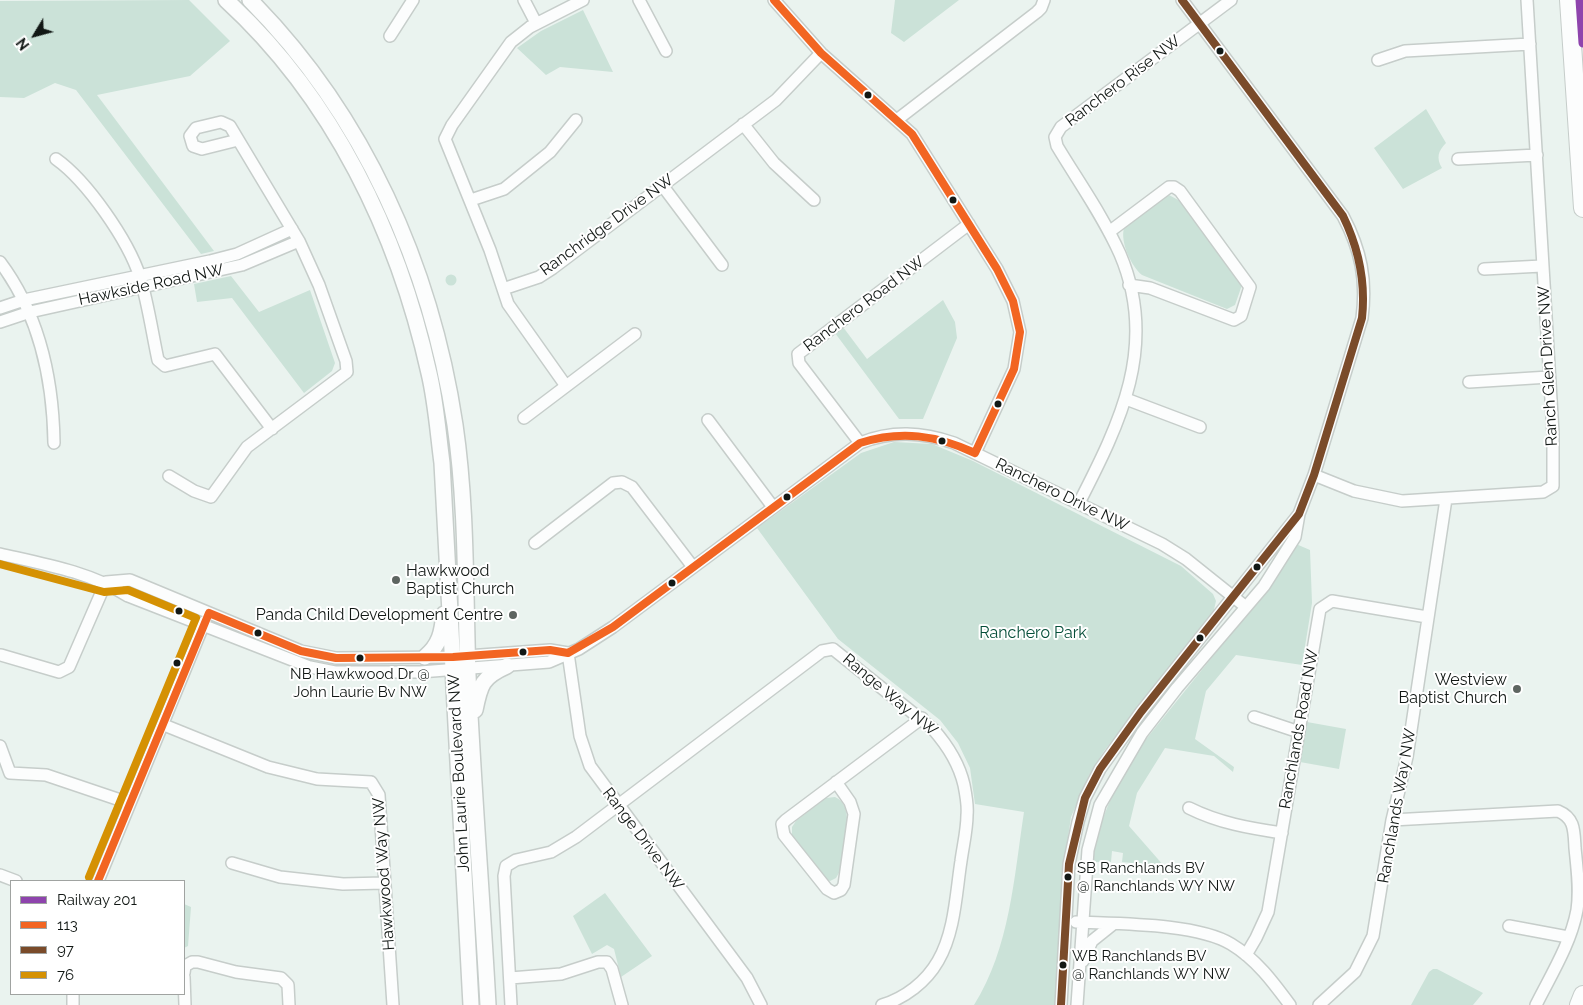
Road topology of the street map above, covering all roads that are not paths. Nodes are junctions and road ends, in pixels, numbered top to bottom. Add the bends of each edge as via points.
1 (226, 0) edge
2 (250, 0) edge
3 (413, 0) edge
4 (524, 0) edge
5 (583, 0) edge
6 (639, 0) edge
7 (774, 0) edge
8 (1044, 0) edge
9 (1182, 0) edge
10 (1231, 0) edge
11 (1527, 0) edge
12 (1569, 0) edge
13 (536, 23) junction
14 (1200, 24) junction
15 (390, 36) dead end
16 (1530, 44) junction
17 (666, 51) dead end
18 (821, 53) junction
19 (1378, 60) dead end
20 (898, 119) junction
21 (576, 120) dead end
22 (743, 124) junction
23 (238, 140) dead end
24 (1537, 155) junction
25 (56, 159) dead end
26 (1458, 159) dead end
27 (662, 185) junction
28 (472, 200) junction
29 (814, 200) dead end
30 (1583, 208) edge
31 (969, 224) junction
32 (292, 229) junction
33 (1109, 232) junction
34 (299, 241) junction
35 (0, 262) edge
36 (722, 264) dead end
37 (1542, 266) junction
38 (1484, 270) dead end
39 (139, 275) junction
40 (1129, 285) junction
41 (143, 288) junction
42 (503, 289) junction
43 (24, 300) junction
44 (0, 308) edge
45 (30, 312) junction
46 (0, 322) edge
47 (635, 334) dead end
48 (1550, 377) junction
49 (1469, 382) dead end
50 (566, 386) junction
51 (1126, 399) junction
52 (524, 418) dead end
53 (708, 420) dead end
54 (1200, 427) dead end
55 (272, 429) junction
56 (54, 443) dead end
57 (860, 443) junction
58 (976, 453) junction
59 (1314, 475) junction
60 (169, 476) dead end
61 (1446, 499) junction
62 (1079, 503) junction
63 (773, 506) junction
64 (1299, 514) junction
65 (535, 543) dead end
66 (0, 554) edge
67 (694, 567) junction
68 (106, 582) junction
69 (1233, 597) junction
70 (449, 601) junction
71 (1246, 607) junction
72 (209, 613) junction
73 (1426, 617) junction
74 (203, 627) junction
75 (568, 654) junction
76 (1, 655) edge
77 (425, 657) junction
78 (336, 658) junction
79 (461, 663) junction
80 (507, 666) junction
81 (335, 672) junction
82 (1254, 717) dead end
83 (922, 718) junction
84 (164, 725) junction
85 (471, 726) junction
86 (1298, 732) junction
87 (0, 746) edge
88 (836, 782) junction
89 (129, 803) junction
90 (618, 806) junction
91 (1189, 808) dead end
92 (1392, 820) junction
93 (1282, 833) junction
94 (232, 863) dead end
95 (0, 875) edge
96 (13, 880) edge
97 (98, 880) edge
98 (384, 883) junction
99 (1066, 922) junction
100 (1082, 923) junction
101 (1112, 925) junction
102 (1509, 926) dead end
103 (1568, 937) junction
104 (1246, 955) junction
105 (185, 970) edge
106 (1079, 971) junction
107 (510, 978) junction
108 (1583, 995) edge
109 (289, 1005) edge
110 (393, 1005) edge
111 (471, 1005) edge
112 (488, 1005) edge
113 (511, 1005) edge
114 (622, 1005) edge
115 (761, 1005) edge
116 (882, 1005) edge
117 (1061, 1005) edge
118 (1077, 1005) edge
119 (1290, 1005) edge
120 (1319, 1005) edge
121 (1536, 1005) edge
122 (1579, 1005) edge

1 - 70 main road, John Laurie Boulevard NW via 268,44 327,122 353,163 390,241 429,374 442,463
2 - 79 main road, John Laurie Boulevard NW via 291,45 361,147 388,198 425,290 455,426 460,472
3 - 15 street
4 - 13 street
5 - 13 street
6 - 17 street
7 - 18 street
8 - 20 street via 1037,12
9 - 14 street
10 - 14 street
11 - 16 street, Ranch Glen Drive NW
12 - 30 highway
13 - 28 street via 510,42 448,133 446,143
14 - 33 street, Ranchero Rise NW via 1061,127 1055,137 1057,146
14 - 59 street via 1331,198 1354,236 1362,262 1365,293 1362,318
16 - 19 street via 1405,51
16 - 24 street, Ranch Glen Drive NW
18 - 20 street
18 - 22 street, Ranchridge Drive NW via 776,100
20 - 31 street via 923,149
21 - 28 street via 550,152 504,189
22 - 27 street, Ranchridge Drive NW
22 - 29 street via 774,163
23 - 32 street
24 - 26 street
24 - 37 street, Ranch Glen Drive NW
25 - 39 street via 73,171 119,233
27 - 36 street
27 - 42 street, Ranchridge Drive NW via 553,268 539,277
28 - 42 street
31 - 57 street, Ranchero Road NW via 798,354 799,363
31 - 58 street via 1014,302 1020,332 1014,369
32 - 34 street
32 - 39 street, Hawkside Road NW via 238,254
33 - 40 street, Ranchero Rise NW
33 - 40 street via 1174,187 1242,272 1250,288 1240,316 1234,320 1150,288
34 - 41 street, Hawkside Road NW via 242,265
34 - 55 street via 319,285 347,372
35 - 43 street
37 - 38 street
37 - 48 street, Ranch Glen Drive NW
39 - 41 street
39 - 43 street, Hawkside Road NW
40 - 51 street, Ranchero Rise NW via 1135,342
41 - 45 street, Hawkside Road NW
41 - 55 street via 158,360 165,366 215,354
42 - 50 street via 515,317
43 - 44 street, Hawkside Road NW
43 - 45 street
45 - 46 street, Hawkside Road NW
45 - 56 street via 54,408
47 - 50 street
48 - 49 street
48 - 61 street, Ranch Glen Drive NW via 1552,488 1544,492
50 - 52 street
51 - 54 street
51 - 62 street, Ranchero Rise NW via 1106,450
53 - 63 street
55 - 60 street via 247,447 211,498 194,492
57 - 58 street, Ranchero Drive NW via 885,436 923,434
57 - 63 street, Ranchero Drive NW
58 - 62 street, Ranchero Drive NW
59 - 61 street, Ranch Glen Drive NW via 1354,491 1390,500
59 - 64 street
61 - 73 street, Ranchlands Way NW
62 - 69 street, Ranchero Drive NW via 1172,550
63 - 67 street, Ranchero Drive NW
64 - 69 street
64 - 71 street via 1295,537
65 - 67 street via 613,483 622,482 632,487
66 - 68 street
67 - 75 street, Ranchero Drive NW via 614,627
68 - 72 street via 130,580
68 - 74 street via 128,596
68 - 76 street via 69,666 59,672
69 - 71 street, Ranchero Drive NW
69 - 99 street via 1141,712 1100,769 1085,798 1069,864
70 - 77 main road via 444,609 437,646
70 - 79 main road, John Laurie Boulevard NW
71 - 100 street via 1142,733 1114,778 1100,805 1088,850
72 - 74 street
72 - 78 street via 301,651
73 - 86 street, Ranchlands Road NW via 1332,601 1322,605
73 - 92 street, Ranchlands Way NW via 1406,757
74 - 81 street via 294,662
74 - 84 street
75 - 79 street via 550,650
75 - 80 street, Ranchero Drive NW via 549,662
75 - 90 street, Range Drive NW via 583,748 590,766
77 - 78 street
77 - 79 street
78 - 81 street
79 - 80 street, Ranchero Drive NW
79 - 81 street via 390,673
79 - 85 main road, John Laurie Boulevard NW
79 - 111 main road, John Laurie Boulevard NW
80 - 85 main road via 494,671 482,683
82 - 86 street
83 - 88 street
83 - 90 street, Range Way NW via 838,651 827,650
83 - 116 street, Range Way NW via 944,741 959,768 967,815 950,927 938,961 917,986
84 - 89 street
84 - 98 street, Hawkwood Way NW via 268,767 317,779 371,782 378,795
85 - 112 main road, John Laurie Boulevard NW
86 - 93 street, Ranchlands Road NW
87 - 89 street via 10,773 46,775
88 - 88 street via 786,820 782,830 827,889 834,893 844,885 854,823 852,806
89 - 97 street
90 - 107 street, Range Way NW via 564,845 541,856 516,860 506,866
90 - 115 street, Range Drive NW via 747,978
91 - 93 street via 1230,824
92 - 103 street via 1558,811 1564,814 1574,824 1578,896 1577,911
92 - 120 street, Ranchlands Way NW via 1373,936 1356,972
93 - 104 street, Ranchlands Road NW via 1268,912
94 - 98 street via 280,877 343,884
95 - 96 street
98 - 110 street, Hawkwood Way NW
99 - 100 street
99 - 117 street
100 - 101 street
100 - 106 street
101 - 104 street via 1201,932
101 - 106 street via 1092,941
102 - 103 street
103 - 121 street
104 - 119 street
105 - 109 street via 192,962 198,962 236,972 281,978 288,985
106 - 118 street
107 - 113 street
107 - 114 street via 561,974 607,962
108 - 122 highway

